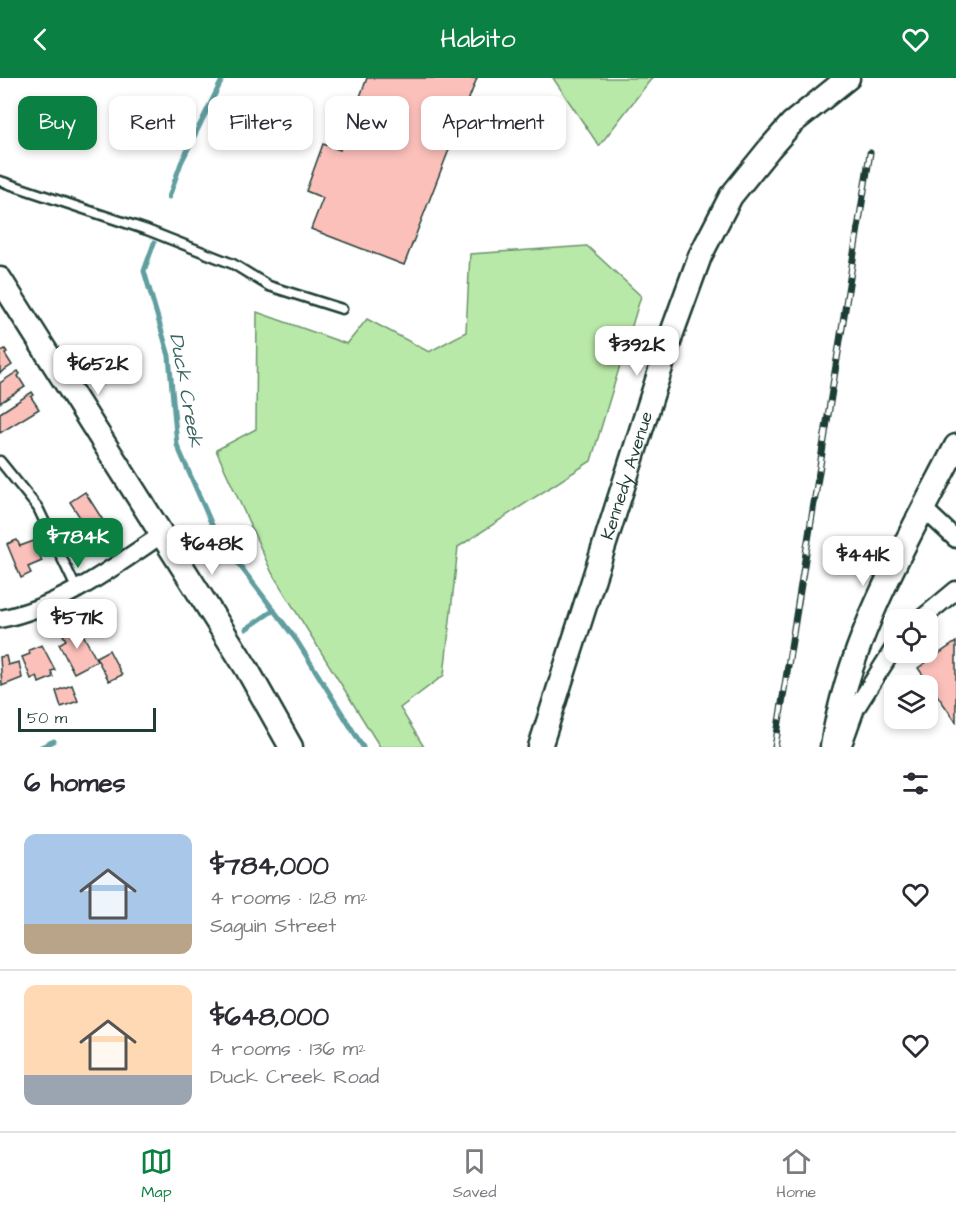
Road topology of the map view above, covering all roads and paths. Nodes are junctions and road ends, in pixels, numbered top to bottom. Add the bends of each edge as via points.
1 (848, 78) edge
2 (0, 181) edge
3 (0, 279) edge
4 (342, 309) dead end
5 (956, 446) edge
6 (0, 461) edge
7 (924, 509) junction
8 (161, 535) junction
9 (956, 539) edge
10 (77, 590) junction
11 (956, 590) edge
12 (933, 609) edge
13 (0, 619) edge
14 (884, 663) edge
15 (291, 747) edge
16 (540, 747) edge
17 (832, 747) edge
18 (842, 747) edge

1 - 16 street, Kennedy Avenue via 792,123 769,149 731,196 700,256
2 - 4 lane via 199,249 269,286
3 - 8 street
5 - 7 street
6 - 10 lane via 38,508
7 - 9 street
7 - 17 street via 847,678
8 - 10 street
8 - 15 street via 247,669
10 - 13 street via 46,606
11 - 12 street
14 - 18 street via 856,708

